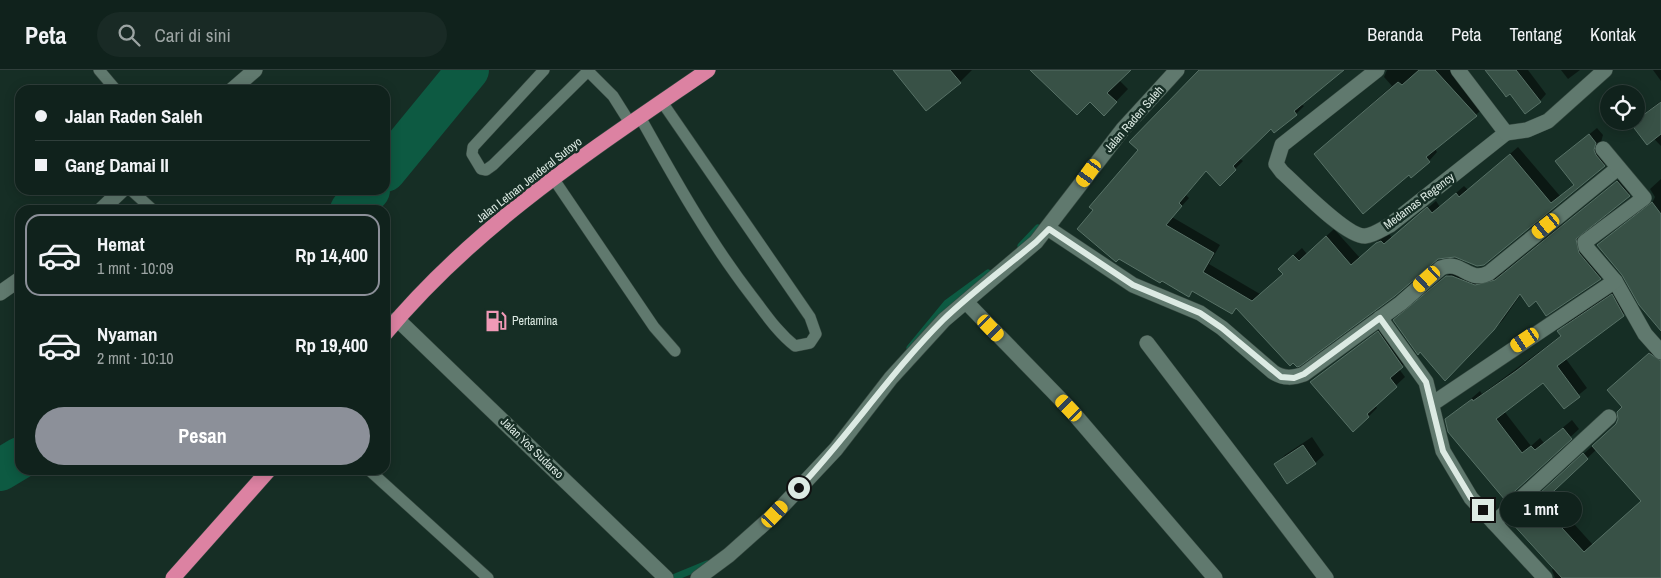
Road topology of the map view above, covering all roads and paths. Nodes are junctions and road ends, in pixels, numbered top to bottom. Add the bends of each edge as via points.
1 (99, 70) edge
2 (254, 70) edge
3 (544, 70) edge
4 (708, 70) edge
5 (1177, 70) edge
6 (1377, 70) edge
7 (1458, 70) edge
8 (1605, 70) edge
9 (588, 71) edge
10 (112, 85) edge
11 (238, 85) edge
12 (662, 102) junction
13 (635, 120) junction
14 (1506, 133) junction
15 (1603, 149) dead end
16 (1618, 168) junction
17 (553, 178) junction
18 (117, 195) edge
19 (136, 195) edge
20 (106, 205) edge
21 (148, 205) edge
22 (1049, 229) junction
23 (1615, 281) junction
24 (15, 282) edge
25 (0, 293) edge
26 (966, 302) junction
27 (1380, 318) junction
28 (397, 319) junction
29 (390, 328) edge
30 (1147, 343) dead end
31 (675, 351) dead end
32 (1661, 352) edge
33 (1432, 404) junction
34 (1609, 417) dead end
35 (264, 475) edge
36 (375, 475) edge
37 (1494, 523) junction
38 (173, 578) edge
39 (488, 578) edge
40 (666, 578) edge
41 (698, 578) edge
42 (1215, 578) edge
43 (1326, 578) edge
44 (1545, 578) edge

1 - 10 lane
2 - 11 street
3 - 9 lane via 473,147 472,154 481,169 486,170 493,165
4 - 12 highway, Jalan Letnan Jenderal Sutoyo
5 - 22 street, Jalan Raden Saleh via 1123,129
6 - 14 street, Medamas Regency via 1282,145 1276,164 1347,230 1363,236 1390,225
7 - 14 street
8 - 14 street, Medamas Regency via 1548,121 1528,130
9 - 13 lane
12 - 13 highway, Jalan Letnan Jenderal Sutoyo
12 - 13 lane via 810,317 816,334 810,343 796,346 782,336 724,259
13 - 17 highway, Jalan Letnan Jenderal Sutoyo
15 - 16 street
16 - 23 street via 1643,200 1585,242
16 - 27 street via 1489,273 1480,278 1448,265
17 - 28 highway, Jalan Letnan Jenderal Sutoyo via 500,219
17 - 31 lane via 654,327
18 - 20 street
19 - 21 lane
22 - 26 street, Jalan Raden Saleh
22 - 27 street via 1133,285 1200,313 1281,377 1294,378 1304,374
23 - 32 street via 1645,334
23 - 33 street
24 - 25 street
26 - 41 street, Jalan Raden Saleh via 944,320 891,378 836,449 775,514 729,556
26 - 42 street via 1069,408
27 - 33 street via 1426,382
28 - 29 highway, Jalan Letnan Jenderal Sutoyo
28 - 40 street, Jalan Yos Sudarso
30 - 43 street
33 - 37 street via 1443,451 1471,498
34 - 37 street
35 - 38 highway
36 - 39 lane
37 - 44 street

